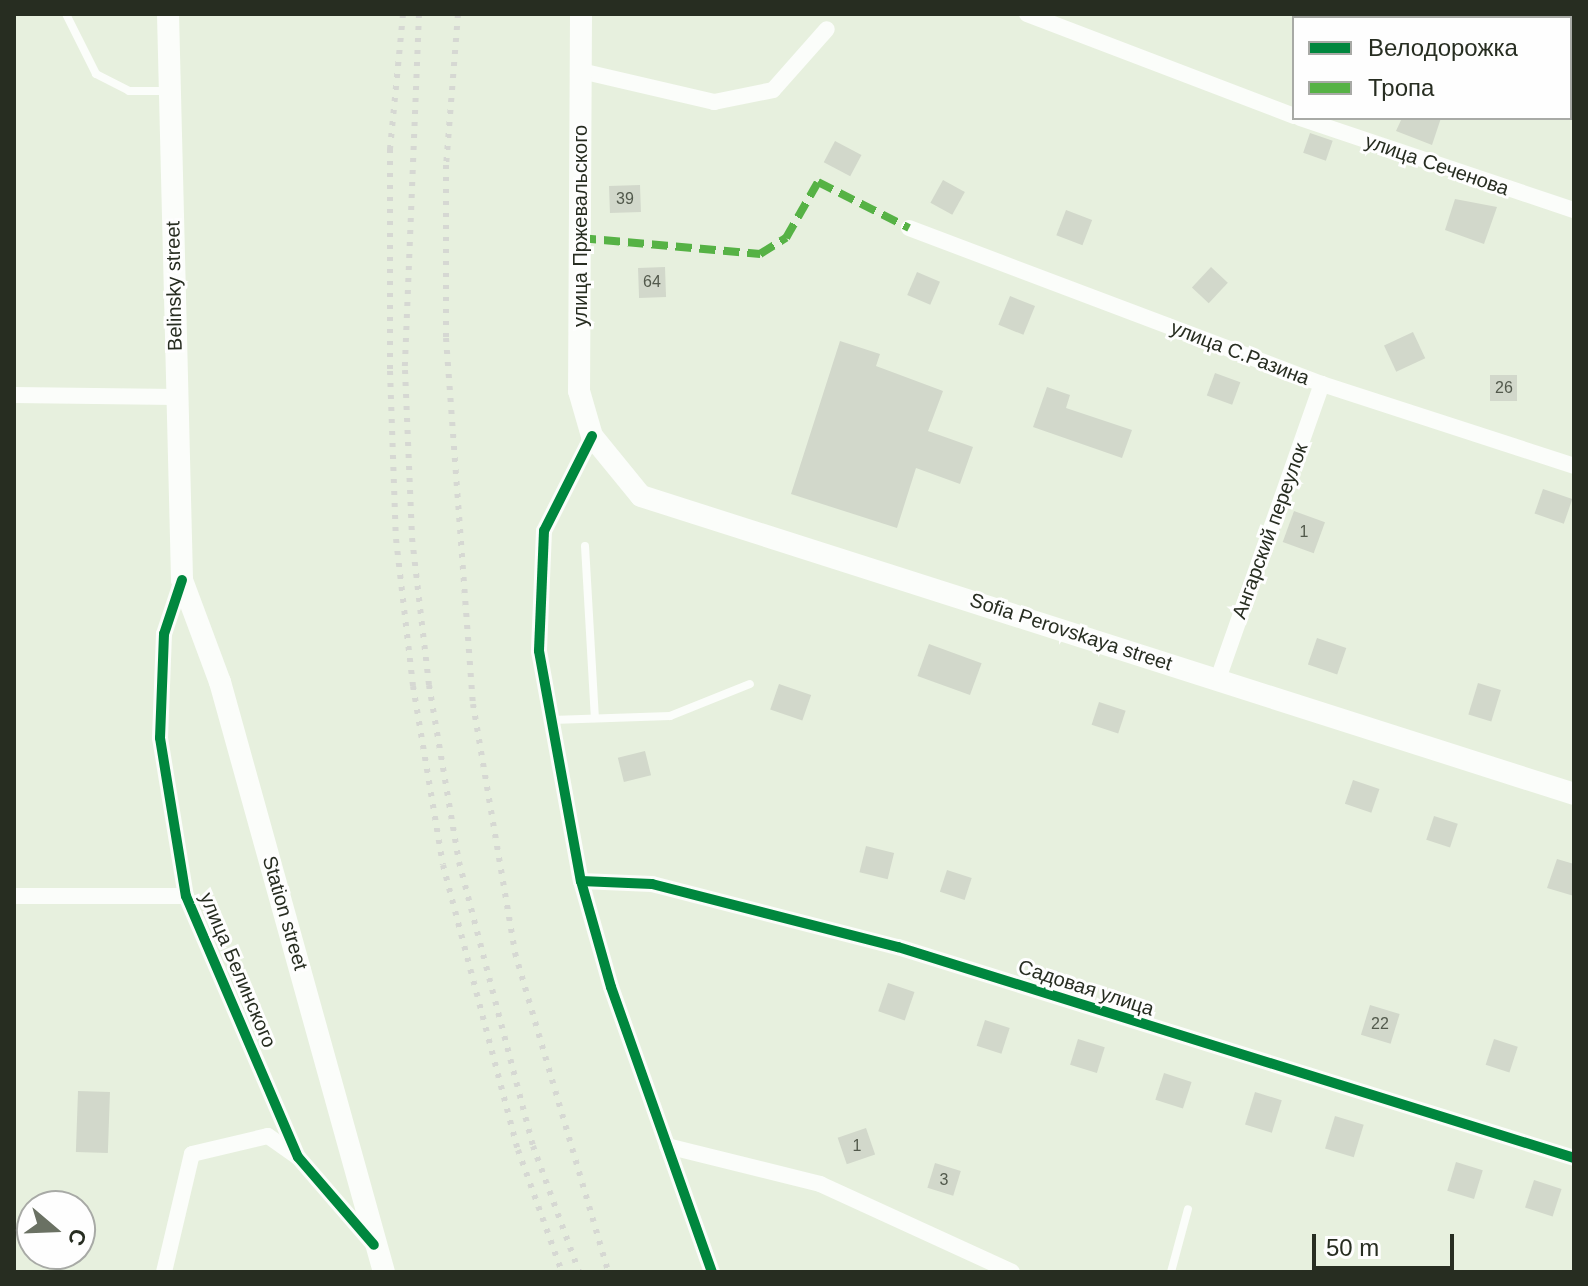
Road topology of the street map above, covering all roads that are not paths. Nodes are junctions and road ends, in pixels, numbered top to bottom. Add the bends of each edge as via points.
1 (66, 14) edge
2 (168, 14) edge
3 (581, 14) edge
4 (1027, 14) edge
5 (827, 29) dead end
6 (581, 71) junction
7 (170, 91) junction
8 (1292, 115) edge
9 (1306, 120) edge
10 (1574, 210) edge
11 (909, 228) dead end
12 (1322, 384) junction
13 (14, 395) edge
14 (176, 397) junction
15 (592, 436) junction
16 (1574, 466) edge
17 (585, 546) dead end
18 (179, 557) joint
19 (182, 580) junction
20 (1218, 679) junction
21 (750, 684) dead end
22 (595, 718) junction
23 (552, 720) junction
24 (1574, 794) edge
25 (581, 881) junction
26 (14, 896) edge
27 (186, 896) junction
28 (667, 1146) junction
29 (298, 1157) junction
30 (1574, 1158) edge
31 (1188, 1209) dead end
32 (374, 1245) junction
33 (164, 1272) edge
34 (384, 1272) edge
35 (712, 1272) edge
36 (1012, 1272) edge
37 (1171, 1272) edge

1 - 7 lane via 96,74 129,91
2 - 7 main road, Belinsky street
3 - 6 main road, улица Пржевальского
4 - 8 street, улица Сеченова
5 - 6 street via 773,90 714,102
6 - 15 main road, улица Пржевальского via 579,391
7 - 14 main road, Belinsky street
9 - 10 street, улица Сеченова
11 - 12 street, улица С.Разина
12 - 16 street, улица С.Разина
12 - 20 street, Ангарский переулок
13 - 14 street
14 - 18 main road, Belinsky street
15 - 20 main road, Sofia Perovskaya street via 641,496
15 - 23 street via 544,531 539,651
17 - 22 lane
18 - 19 main road, Station street
19 - 27 street, улица Белинского via 164,634 160,738
19 - 32 main road, Station street via 220,682
20 - 24 main road, Sofia Perovskaya street
21 - 22 lane via 670,716
22 - 23 lane
23 - 25 street
25 - 28 street
25 - 30 street, Садовая улица via 652,884 898,947
26 - 27 street
27 - 29 street, улица Белинского
28 - 35 street
28 - 36 street via 820,1184
29 - 32 street, улица Белинского
29 - 33 street via 268,1136 192,1154
31 - 37 lane
32 - 34 main road, Station street

